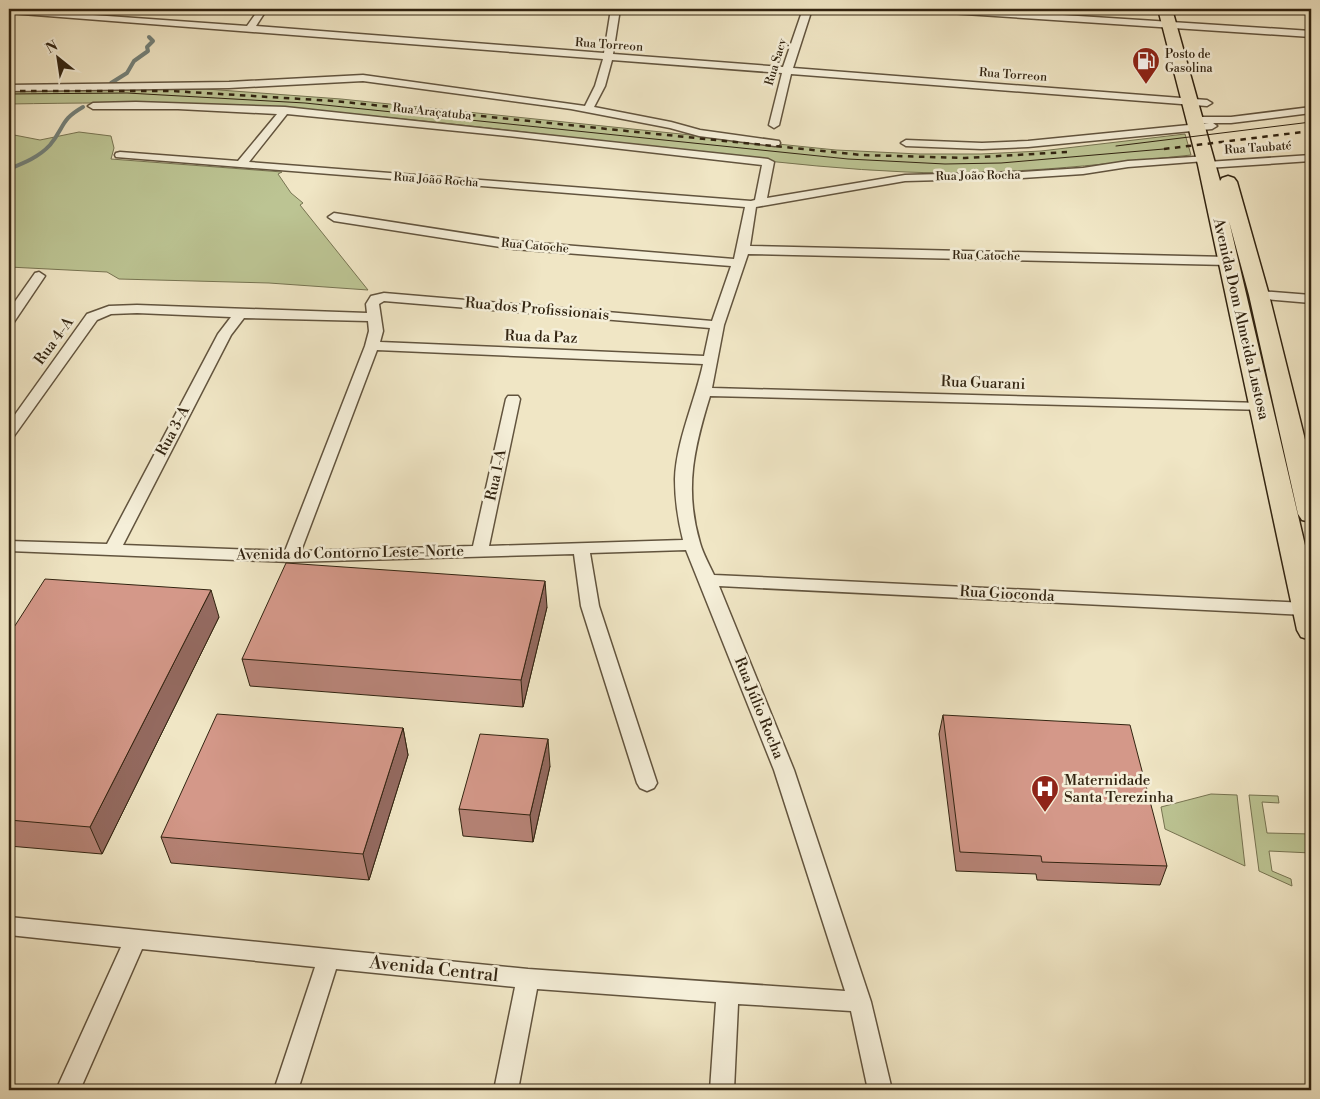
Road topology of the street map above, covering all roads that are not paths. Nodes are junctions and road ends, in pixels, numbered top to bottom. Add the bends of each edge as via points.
1 (263, 9) edge
2 (616, 9) edge
3 (808, 9) edge
4 (934, 9) edge
5 (14, 10) edge
6 (9, 18) edge
7 (1174, 20) edge
8 (249, 29) junction
9 (1311, 34) edge
10 (608, 58) junction
11 (787, 71) junction
12 (9, 88) edge
13 (93, 106) dead end
14 (588, 109) junction
15 (285, 110) junction
16 (1311, 110) edge
17 (1202, 116) junction
18 (774, 125) dead end
19 (775, 143) dead end
20 (906, 143) dead end
21 (120, 155) dead end
22 (1311, 158) edge
23 (1212, 162) junction
24 (241, 165) junction
25 (756, 204) junction
26 (334, 216) dead end
27 (743, 250) junction
28 (1228, 261) junction
29 (738, 263) junction
30 (39, 276) dead end
31 (1259, 295) junction
32 (1311, 299) edge
33 (240, 314) junction
34 (374, 317) junction
35 (9, 319) edge
36 (717, 325) junction
37 (372, 346) junction
38 (709, 360) junction
39 (704, 392) junction
40 (513, 399) dead end
41 (1261, 407) junction
42 (9, 433) edge
43 (1306, 476) edge
44 (1311, 514) edge
45 (692, 545) junction
46 (9, 546) edge
47 (581, 549) junction
48 (112, 551) junction
49 (480, 552) junction
50 (291, 557) junction
51 (708, 580) junction
52 (1306, 609) junction
53 (1311, 630) edge
54 (646, 783) dead end
55 (9, 926) edge
56 (135, 940) junction
57 (328, 959) junction
58 (528, 979) junction
59 (728, 992) junction
60 (860, 1002) junction
61 (68, 1090) edge
62 (286, 1090) edge
63 (506, 1090) edge
64 (722, 1090) edge
65 (880, 1090) edge

1 - 8 street
2 - 10 street
3 - 11 street, Rua Sacy
4 - 7 street
5 - 6 street
5 - 8 street, Rua Torreon
7 - 9 street
7 - 17 main road, Avenida Dom Almeida Lustosa
8 - 10 street, Rua Torreon
10 - 11 street, Rua Torreon
10 - 14 street via 597,96
11 - 17 street, Rua Torreon
11 - 18 street, Rua Sacy
12 - 14 street via 229,85 363,78 426,84
13 - 15 street, Rua Araçatuba
14 - 19 street via 698,133
15 - 24 street
15 - 25 street, Rua Araçatuba via 768,162
16 - 17 street via 1231,120
17 - 20 street via 1020,145
17 - 23 main road, Avenida Dom Almeida Lustosa
21 - 24 street, Rua João Rocha
22 - 23 street, Rua Taubaté
23 - 25 street, Rua João Rocha via 1040,174 905,178
23 - 28 main road, Avenida Dom Almeida Lustosa
23 - 31 main road, Avenida Dom Almeida Lustosa
24 - 25 street, Rua João Rocha
25 - 27 street
26 - 29 street, Rua Catoche via 514,245
27 - 28 street, Rua Catoche
27 - 29 street
28 - 41 main road, Avenida Dom Almeida Lustosa
29 - 36 street
30 - 35 street
31 - 32 street
31 - 43 main road, Avenida Dom Almeida Lustosa
33 - 34 street
33 - 42 street, Rua 4-A via 137,308 109,310 92,317
33 - 48 street, Rua 3-A via 217,349
34 - 36 street, Rua dos Profissionais via 372,304 384,297
34 - 37 street, Rua dos Profissionais via 376,331
36 - 38 street, Rua Júlio Rocha
37 - 38 street, Rua da Paz
37 - 50 street, Rua dos Profissionais
38 - 39 street, Rua Júlio Rocha
39 - 41 street, Rua Guarani
39 - 45 street, Rua Júlio Rocha via 683,478 686,520
40 - 49 street, Rua 1-A
41 - 52 main road, Avenida Dom Almeida Lustosa
43 - 44 main road, Avenida Dom Almeida Lustosa
45 - 47 street, Avenida do Contorno Leste-Norte
45 - 51 street, Rua Júlio Rocha
46 - 48 street, Avenida do Contorno Leste-Norte
47 - 49 street, Avenida do Contorno Leste-Norte
47 - 54 street via 590,606
48 - 50 street, Avenida do Contorno Leste-Norte
49 - 50 street, Avenida do Contorno Leste-Norte
51 - 52 street, Rua Gioconda
51 - 60 street, Rua Júlio Rocha via 784,770
52 - 53 main road, Avenida Dom Almeida Lustosa
55 - 56 street, Avenida Central
56 - 57 street, Avenida Central
56 - 61 street
57 - 58 street, Avenida Central
57 - 62 street
58 - 59 street, Avenida Central
58 - 63 street
59 - 60 street, Avenida Central
59 - 64 street
60 - 65 street, Rua Júlio Rocha

